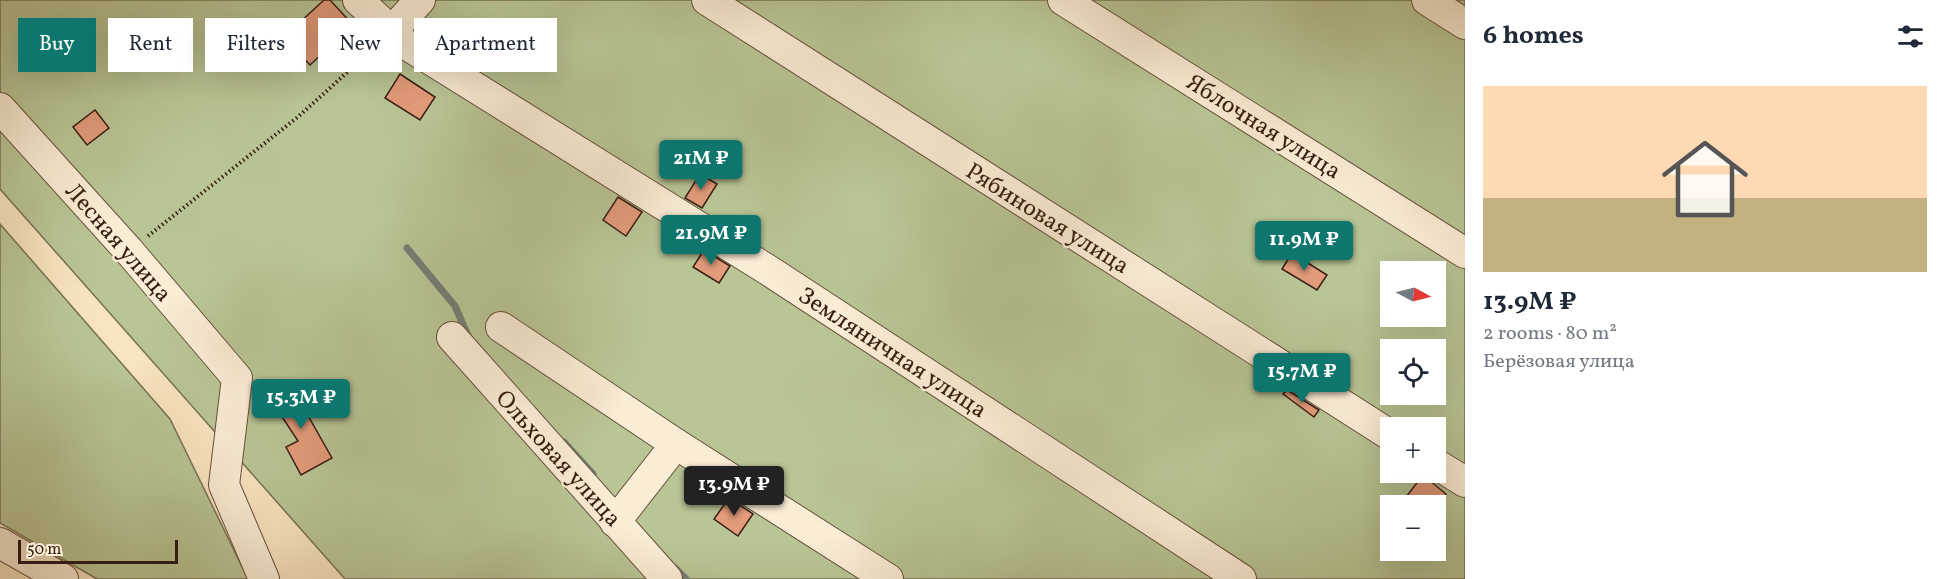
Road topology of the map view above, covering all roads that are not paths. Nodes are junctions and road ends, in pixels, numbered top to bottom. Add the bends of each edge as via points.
1 (358, 0) edge
2 (420, 0) edge
3 (707, 0) edge
4 (1063, 0) edge
5 (1427, 0) edge
6 (377, 18) edge
7 (402, 20) edge
8 (1465, 24) edge
9 (402, 40) edge
10 (0, 108) edge
11 (1465, 253) edge
12 (501, 327) dead end
13 (452, 337) dead end
14 (1380, 429) edge
15 (676, 444) junction
16 (1446, 470) edge
17 (1465, 482) edge
18 (622, 512) junction
19 (0, 543) edge
20 (63, 579) edge
21 (264, 579) edge
22 (667, 579) edge
23 (888, 579) edge
24 (1241, 579) edge

1 - 6 street, Земляничная улица
2 - 7 street
3 - 14 street, Рябиновая улица
4 - 11 street, Яблочная улица
5 - 8 street
9 - 24 street, Земляничная улица via 768,270
10 - 21 street, Лесная улица via 237,378 224,485
12 - 15 street
13 - 18 street, Ольховая улица
15 - 18 street
15 - 23 street
16 - 17 street
18 - 22 street, Ольховая улица
19 - 20 street

